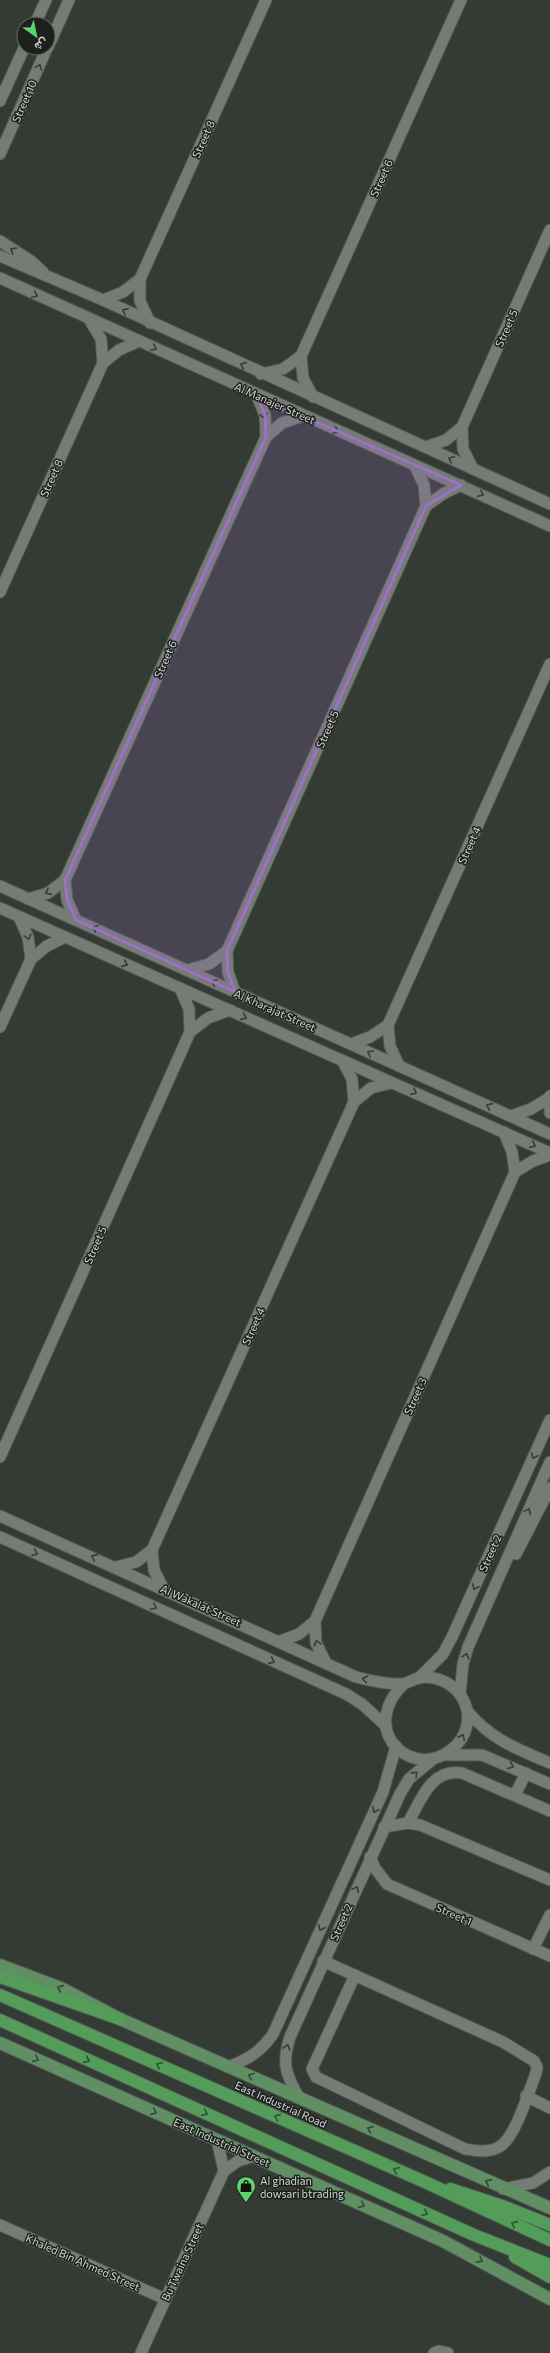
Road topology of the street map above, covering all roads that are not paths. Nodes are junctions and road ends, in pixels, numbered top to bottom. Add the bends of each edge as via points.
1 (46, 0) edge
2 (69, 0) edge
3 (266, 0) edge
4 (461, 0) edge
5 (39, 16) edge
6 (56, 29) edge
7 (20, 56) edge
8 (44, 56) edge
9 (0, 100) edge
10 (0, 154) edge
11 (550, 230) edge
12 (0, 241) edge
13 (0, 256) edge
14 (47, 276) junction
15 (0, 278) edge
16 (140, 279) junction
17 (103, 300) junction
18 (89, 319) junction
19 (150, 323) junction
20 (139, 341) junction
21 (301, 356) junction
22 (103, 363) junction
23 (261, 374) junction
24 (256, 396) junction
25 (314, 398) junction
26 (302, 416) junction
27 (462, 427) junction
28 (266, 437) junction
29 (426, 447) junction
30 (415, 466) junction
31 (472, 469) junction
32 (461, 485) junction
33 (550, 504) edge
34 (426, 506) junction
35 (550, 526) edge
36 (0, 592) edge
37 (550, 664) edge
38 (65, 880) junction
39 (0, 886) edge
40 (28, 899) junction
41 (0, 908) edge
42 (19, 917) junction
43 (76, 920) junction
44 (65, 937) junction
45 (227, 951) junction
46 (31, 959) junction
47 (188, 970) junction
48 (180, 988) junction
49 (235, 992) junction
50 (230, 1010) junction
51 (388, 1025) junction
52 (0, 1027) edge
53 (190, 1032) junction
54 (351, 1044) junction
55 (342, 1060) junction
56 (399, 1066) junction
57 (392, 1083) junction
58 (549, 1097) edge
59 (354, 1102) junction
60 (550, 1113) edge
61 (511, 1116) junction
62 (504, 1132) junction
63 (550, 1134) edge
64 (550, 1154) edge
65 (515, 1172) junction
66 (550, 1420) edge
67 (0, 1457) edge
68 (550, 1462) edge
69 (550, 1488) edge
70 (0, 1516) edge
71 (0, 1537) edge
72 (152, 1550) junction
73 (116, 1567) junction
74 (495, 1586) junction
75 (163, 1588) junction
76 (314, 1620) junction
77 (280, 1641) junction
78 (326, 1663) junction
79 (420, 1678) junction
80 (404, 1684) junction
81 (460, 1694) junction
82 (468, 1712) junction
83 (386, 1726) junction
84 (396, 1746) junction
85 (446, 1755) junction
86 (433, 1759) junction
87 (550, 1763) edge
88 (526, 1773) junction
89 (550, 1784) edge
90 (515, 1795) junction
91 (550, 1811) edge
92 (408, 1823) junction
93 (384, 1827) junction
94 (370, 1857) junction
95 (550, 1880) edge
96 (550, 1915) edge
97 (533, 1949) junction
98 (550, 1956) edge
99 (324, 1961) junction
100 (0, 1965) edge
101 (355, 1975) junction
102 (0, 1977) edge
103 (0, 1995) edge
104 (120, 2019) junction
105 (0, 2020) edge
106 (0, 2043) edge
107 (228, 2067) junction
108 (298, 2096) junction
109 (526, 2096) junction
110 (550, 2108) edge
111 (217, 2140) junction
112 (254, 2156) junction
113 (224, 2171) junction
114 (550, 2172) edge
115 (425, 2182) junction
116 (504, 2189) junction
117 (550, 2208) edge
118 (0, 2225) edge
119 (550, 2225) edge
120 (474, 2235) junction
121 (550, 2240) edge
122 (550, 2264) edge
123 (550, 2277) edge
124 (550, 2299) edge
125 (165, 2300) junction
126 (141, 2353) edge
127 (434, 2353) edge
128 (448, 2353) edge

1 - 5 street
2 - 6 street, Street 10
3 - 16 street, Street 8
4 - 21 street, Street 6
7 - 9 street, Street 10
10 -> 8 street, Street 10
11 - 27 street, Street 5
14 -> 12 street via 32,261
13 - 14 street, Al Manajer Street
14 - 17 street, Al Manajer Street
15 -> 18 street, Al Manajer Street
16 - 17 street, Street 8 via 123,292
16 - 19 street, Street 8 via 140,301
19 -> 17 street, Al Manajer Street
18 - 20 street, Al Manajer Street
18 - 22 street, Street 8 via 101,339
23 -> 19 street, Al Manajer Street
20 - 22 street, Street 8 via 119,350
20 -> 24 street, Al Manajer Street
21 - 23 street, Street 6 via 283,369
21 - 25 street, Street 6 via 303,378
22 - 36 street, Street 8
23 - 25 street, Al Manajer Street
24 - 26 street, Al Manajer Street
24 -> 28 street, Street 6 via 265,415
25 - 29 street, Al Manajer Street
26 - 28 street, Street 6 via 282,424
26 -> 30 street, Al Manajer Street
27 - 29 street, Street 5 via 446,440
27 - 31 street, Street 5 via 463,449
28 - 38 street, Street 6
31 -> 29 street, Al Manajer Street
30 - 32 street, Al Manajer Street
30 - 34 street, Street 5 via 424,485
31 - 33 street, Al Manajer Street
32 - 34 street
32 -> 35 street, Al Manajer Street
34 - 45 street, Street 5
37 - 51 street, Street 4
38 -> 40 street, Street 6 via 48,893
38 - 43 street via 67,900
39 - 40 street, Al Kharajat Street
40 - 43 street, Al Kharajat Street
41 - 42 street, Al Kharajat Street
42 - 44 street, Al Kharajat Street
42 -> 46 street via 28,937
47 -> 43 street, Al Kharajat Street
44 - 46 street via 47,946
44 -> 48 street, Al Kharajat Street
45 - 47 street via 209,964
45 - 49 street, Street 5 via 228,972
46 - 52 street
49 -> 47 street, Al Kharajat Street
48 - 50 street, Al Kharajat Street
48 - 53 street, Street 5 via 189,1009
49 - 54 street, Al Kharajat Street
50 - 53 street, Street 5 via 208,1018
50 -> 55 street, Al Kharajat Street
51 - 54 street via 370,1037
51 - 56 street, Street 4 via 390,1046
53 - 67 street, Street 5
56 -> 54 street, Al Kharajat Street
55 - 57 street, Al Kharajat Street
55 - 59 street, Street 4 via 352,1079
61 -> 56 street, Al Kharajat Street
57 - 59 street, Street 4 via 371,1088
57 -> 62 street, Al Kharajat Street
58 - 60 street
58 - 61 street via 531,1109
59 - 72 street, Street 4
61 - 63 street, Al Kharajat Street
62 -> 64 street, Al Kharajat Street
62 - 65 street via 512,1152
64 - 65 street
65 - 76 street, Street 3
66 -> 79 street, Street 2 via 452,1637 443,1654
74 -> 68 street, Street 2
69 - 74 street, Street 2 via 515,1556
73 -> 70 street, Al Wakalat Street
71 -> 83 street, Al Wakalat Street via 346,1694 362,1704
72 - 73 street, Street 4 via 136,1562
72 - 75 street, Street 4 via 154,1570
73 - 75 street, Al Wakalat Street
81 -> 74 street, Street 2 via 463,1664 468,1647
75 - 77 street, Al Wakalat Street
76 - 77 street, Street 3 via 299,1634
78 -> 76 street, Street 3 via 316,1642
77 - 78 street, Al Wakalat Street
80 -> 78 street, Al Wakalat Street via 356,1677
79 - 80 street
79 - 81 street via 442,1680
80 - 83 street via 388,1702
81 - 82 street
85 -> 82 street via 464,1737 468,1725
82 - 87 street via 484,1730 502,1742
83 - 84 street
84 - 86 street via 413,1758
84 -> 107 street, Street 2 via 383,1792 273,2034 263,2048 253,2056
85 - 86 street
85 -> 88 street via 482,1756
93 -> 86 street, Street 2 via 409,1779
88 - 89 street
88 - 90 street
90 - 91 street
90 - 92 street via 462,1773 445,1774 430,1783
92 - 93 street
92 - 95 street via 420,1825
93 - 94 street, Street 2
94 - 97 street, Street 1 via 387,1884
99 -> 94 street, Street 2
96 - 97 street
97 - 98 street, Street 1
99 - 101 street
108 -> 99 street, Street 2 via 286,2072 284,2060
104 -> 100 main road via 61,1988
101 - 109 street via 503,2042 534,2061 537,2070
101 - 109 street via 312,2069 316,2077 465,2149 479,2152 499,2147 508,2139
102 - 104 highway
115 -> 103 highway, East Industrial Road
104 - 107 main road
105 -> 120 highway
106 -> 111 main road, East Industrial Street
108 -> 107 main road
116 -> 108 main road
109 - 110 street
111 - 112 main road, East Industrial Street
111 - 113 street
112 - 113 street via 238,2161
112 -> 124 main road, East Industrial Street via 443,2241
113 - 125 street, Bu Twaina Street
114 - 116 street via 533,2183
115 - 119 highway via 467,2193
121 -> 115 highway, East Industrial Road
116 - 117 main road
118 - 125 street, Khaled Bin Ahmed Street
120 - 122 highway
120 - 123 highway
125 - 126 street, Bu Twaina Street
127 - 128 street

